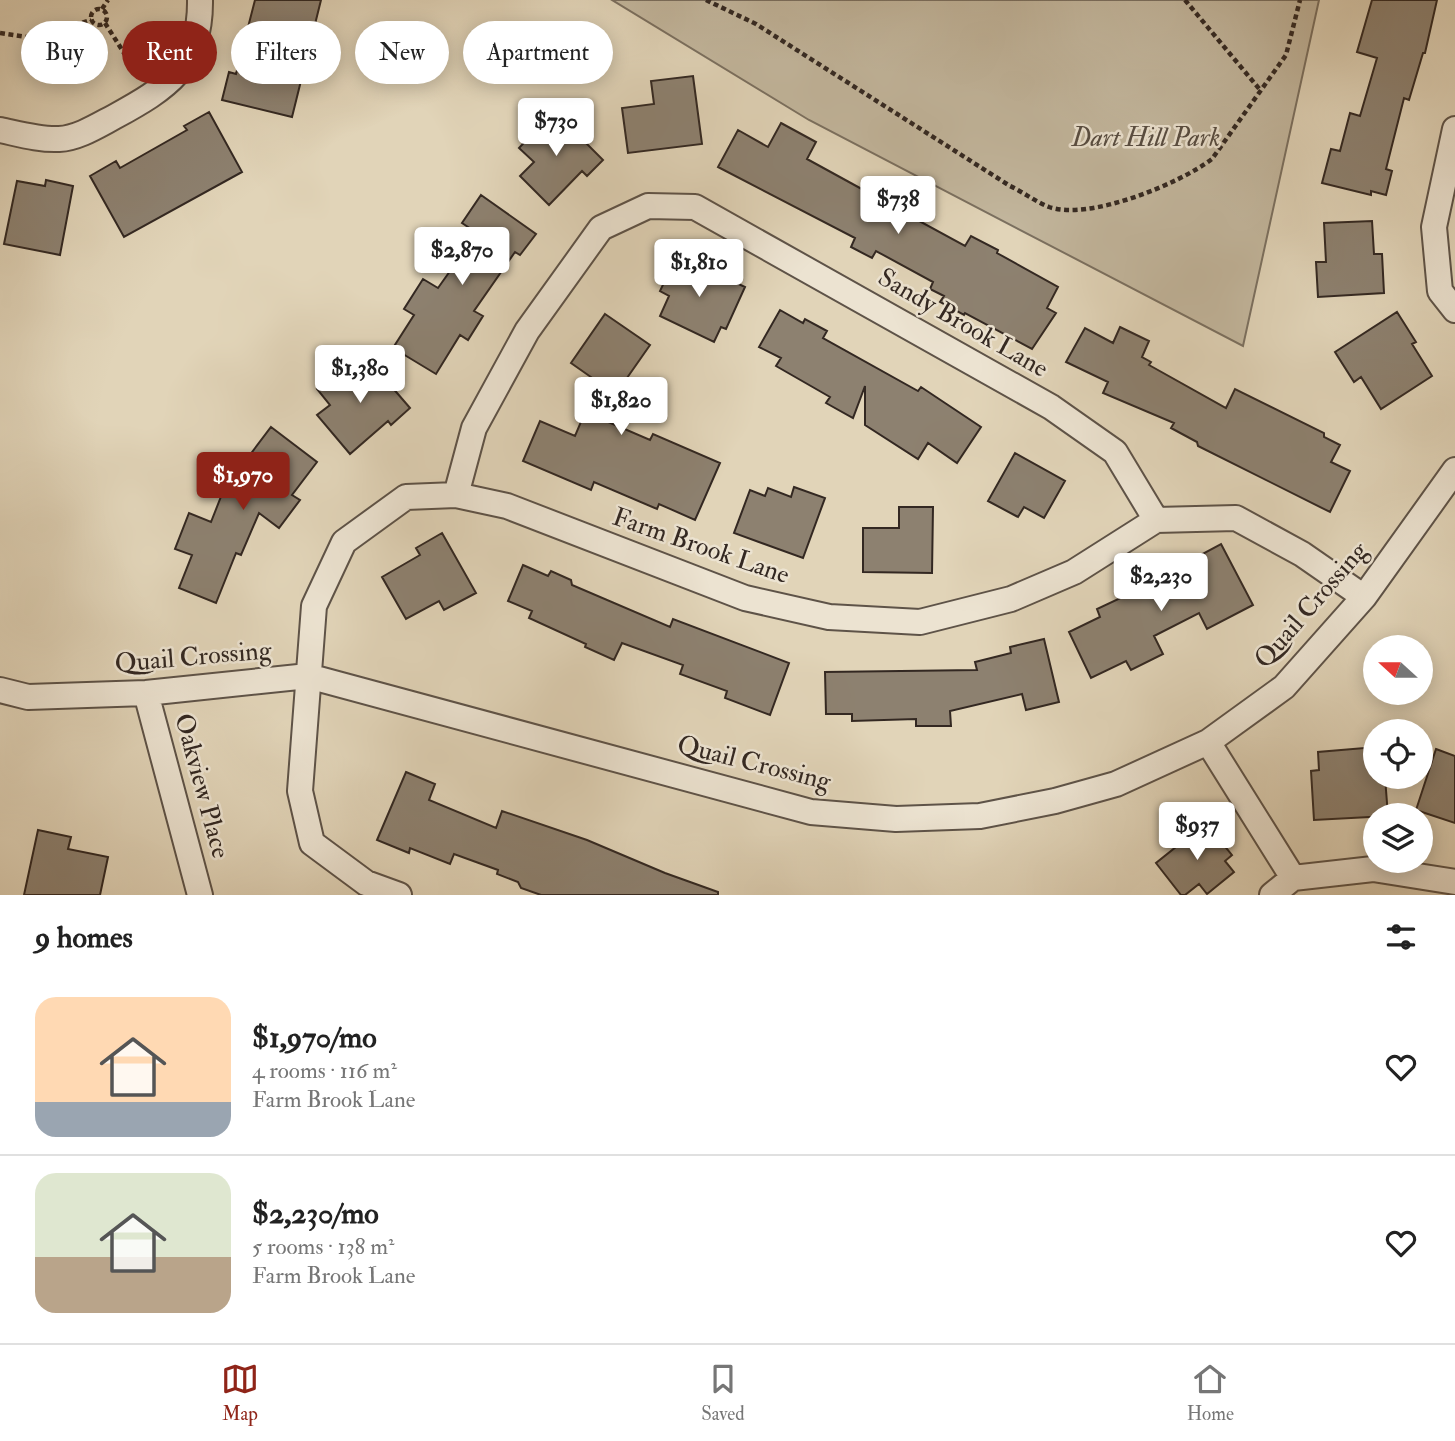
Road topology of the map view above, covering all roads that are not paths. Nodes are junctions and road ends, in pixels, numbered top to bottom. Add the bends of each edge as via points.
1 (200, 0) edge
2 (1455, 129) edge
3 (0, 130) edge
4 (1455, 310) edge
5 (1455, 470) edge
6 (456, 495) junction
7 (1156, 520) junction
8 (1364, 597) junction
9 (308, 676) junction
10 (0, 690) edge
11 (146, 693) junction
12 (1208, 743) junction
13 (1293, 878) junction
14 (1455, 882) edge
15 (200, 895) edge
16 (399, 895) edge
17 (1272, 895) edge

1 - 3 street via 190,55 175,79 150,97 90,130 60,139
2 - 4 street via 1434,226 1440,291
5 - 8 street, Quail Crossing
6 - 7 street, Farm Brook Lane via 508,506 745,598 829,617 920,622 1024,594 1074,572
6 - 7 street, Sandy Brook Lane via 474,428 527,331 601,228 648,206 695,207 1051,407 1115,452
6 - 9 street, Farm Brook Lane via 407,497 344,542 314,606
7 - 8 street via 1236,518 1302,554
8 - 12 street, Quail Crossing via 1284,687
9 - 11 street, Quail Crossing
9 - 12 street, Quail Crossing via 811,812 896,819 980,816 1055,801 1116,784
9 - 16 street, Farm Brook Lane via 300,791 312,843 366,883
10 - 11 street, Quail Crossing via 28,697
11 - 15 street, Oakview Place
12 - 13 street
13 - 14 street via 1373,869
13 - 17 street

